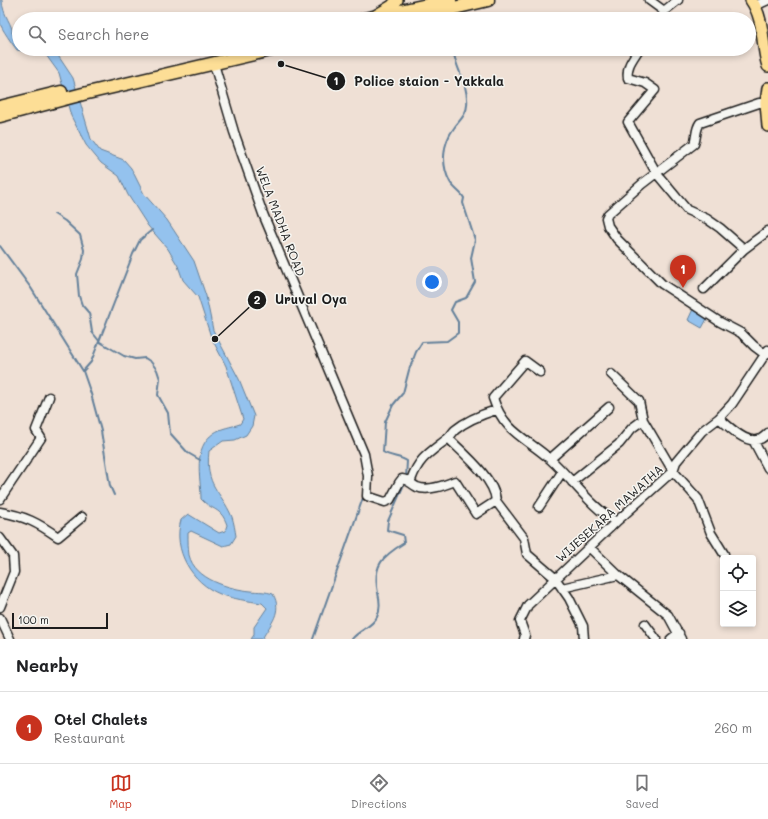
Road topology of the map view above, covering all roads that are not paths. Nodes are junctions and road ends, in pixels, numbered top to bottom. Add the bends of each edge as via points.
1 (397, 0) edge
2 (450, 0) edge
3 (488, 0) edge
4 (649, 0) edge
5 (678, 0) edge
6 (768, 0) edge
7 (753, 3) edge
8 (428, 6) edge
9 (407, 11) edge
10 (664, 11) joint
11 (383, 12) edge
12 (221, 56) edge
13 (247, 56) edge
14 (635, 56) edge
15 (214, 64) junction
16 (768, 66) edge
17 (177, 69) junction
18 (768, 88) edge
19 (62, 96) junction
20 (766, 103) junction
21 (0, 107) edge
22 (0, 116) edge
23 (768, 126) edge
24 (657, 174) junction
25 (768, 231) edge
26 (744, 249) junction
27 (704, 289) dead end
28 (767, 352) edge
29 (540, 372) dead end
30 (611, 374) dead end
31 (49, 397) dead end
32 (609, 407) dead end
33 (496, 410) junction
34 (719, 418) junction
35 (643, 420) junction
36 (768, 433) edge
37 (448, 438) junction
38 (753, 440) junction
39 (550, 459) junction
40 (768, 468) edge
41 (673, 471) junction
42 (562, 472) junction
43 (405, 480) junction
44 (572, 482) junction
45 (0, 500) edge
46 (496, 501) junction
47 (539, 507) dead end
48 (0, 512) edge
49 (82, 517) dead end
50 (616, 522) junction
51 (2, 540) edge
52 (590, 548) junction
53 (724, 554) dead end
54 (618, 575) junction
55 (555, 578) junction
56 (9, 588) junction
57 (562, 588) junction
58 (0, 591) edge
59 (0, 607) edge
60 (0, 618) edge
61 (645, 624) dead end
62 (680, 636) edge
63 (10, 639) edge
64 (524, 639) edge
65 (584, 639) edge
66 (656, 639) edge
67 (671, 639) edge

1 - 11 main road
2 - 8 highway
3 - 8 highway via 473,4
4 - 10 street
5 - 10 street
6 - 7 street
7 - 16 main road via 760,21
8 - 9 highway
12 - 17 highway
13 - 15 highway
14 - 24 street via 627,72 628,78 645,83 655,90 628,122
15 - 17 highway
15 - 43 street, WELA MADHA ROAD via 234,132 263,214 364,454 368,476 367,496 385,502 390,500 398,483
17 - 19 highway
18 - 20 main road
19 - 21 highway
19 - 22 highway
20 - 23 main road
20 - 24 street via 700,124 694,144
24 - 26 street via 687,210 707,219
24 - 28 street via 608,214 608,226 617,239 662,284 720,322 742,333 754,346
25 - 26 street
26 - 27 street
28 - 34 street, WIJESEKARA MAWATHA via 732,404
29 - 33 street via 525,361 493,398
30 - 35 street via 639,401
31 - 45 street via 36,430 41,438
32 - 39 street
33 - 37 street via 455,430
33 - 39 street via 513,432
34 - 38 street via 738,434
34 - 41 street, WIJESEKARA MAWATHA via 702,431 676,462
35 - 41 street
35 - 44 street via 632,428 619,444
36 - 38 street via 759,440
37 - 43 street via 427,452 411,480
37 - 46 street via 483,474 495,494
38 - 40 street
39 - 42 street
41 - 50 street, WIJESEKARA MAWATHA
41 - 53 street via 698,499 711,533
42 - 44 street
42 - 47 street
43 - 46 street via 418,488 444,486 455,481 476,514
44 - 50 street via 603,514
46 - 55 street via 524,538 527,554
48 - 49 street via 20,515 40,524 58,538
50 - 52 street, WIJESEKARA MAWATHA
51 - 56 street via 14,556 14,572
52 - 54 street
52 - 55 street, WIJESEKARA MAWATHA
54 - 57 street
54 - 62 street via 668,615
55 - 57 street
55 - 64 street, WIJESEKARA MAWATHA via 528,605 520,621
56 - 58 street
56 - 59 street
57 - 65 street via 583,626
60 - 63 street
61 - 66 street
62 - 67 street

